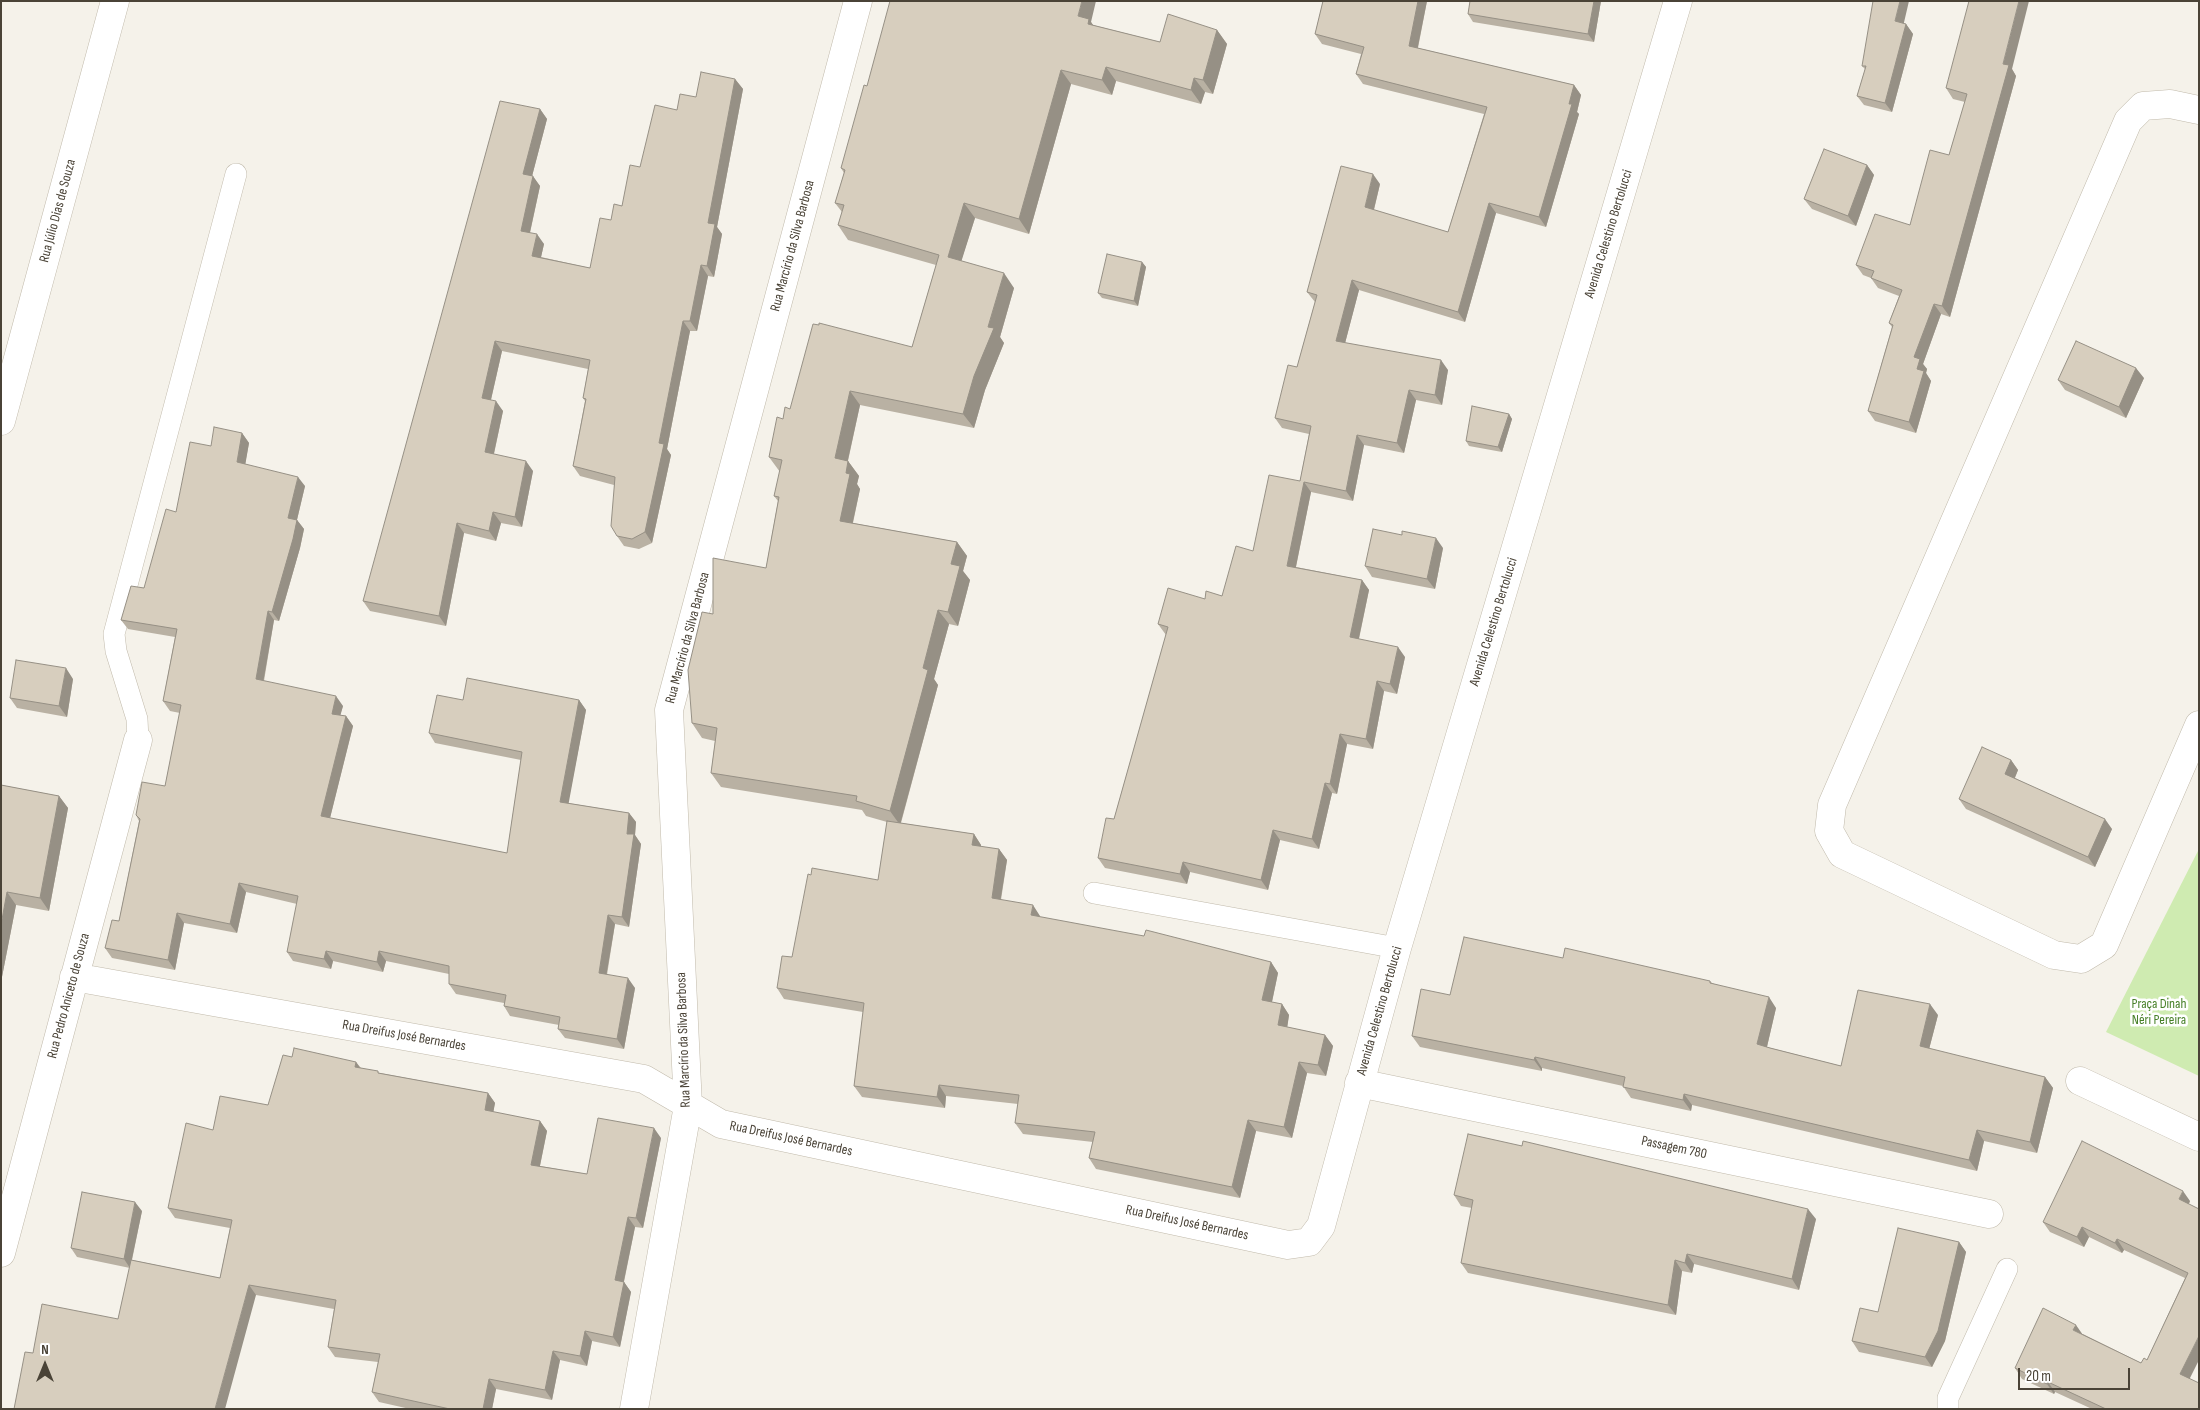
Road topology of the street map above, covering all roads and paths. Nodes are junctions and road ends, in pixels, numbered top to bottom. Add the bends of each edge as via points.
1 (115, 1) edge
2 (858, 1) edge
3 (1678, 1) edge
4 (2199, 110) edge
5 (236, 174) dead end
6 (1, 421) edge
7 (2199, 724) edge
8 (138, 740) joint
9 (1094, 893) dead end
10 (1397, 948) junction
11 (74, 977) junction
12 (2080, 1081) dead end
13 (1359, 1083) junction
14 (688, 1106) junction
15 (2199, 1137) edge
16 (1989, 1214) dead end
17 (1309, 1242) joint
18 (1, 1253) edge
19 (2007, 1269) dead end
20 (634, 1409) edge
21 (1948, 1409) edge

1 - 6 street, Rua Júlio Dias de Souza
2 - 14 street, Rua Marcírio da Silva Barbosa via 669,710
3 - 10 street, Avenida Celestino Bertolucci
4 - 7 street via 2170,104 2143,106 2128,120 1832,805 1829,831 1842,854 2054,955 2081,959 2104,945
5 - 8 lane via 114,634 116,651 137,719
8 - 11 street, Rua Pedro Aniceto de Souza
9 - 10 lane
10 - 13 street, Avenida Celestino Bertolucci
11 - 14 street, Rua Dreifus José Bernardes via 644,1079
11 - 18 street, Rua Pedro Aniceto de Souza
12 - 15 street
13 - 16 street, Passagem 780
13 - 17 street, Avenida Celestino Bertolucci via 1321,1226
14 - 17 street, Rua Dreifus José Bernardes via 721,1124 1288,1245
14 - 20 street, Rua Marcírio da Silva Barbosa
19 - 21 lane via 1948,1398

